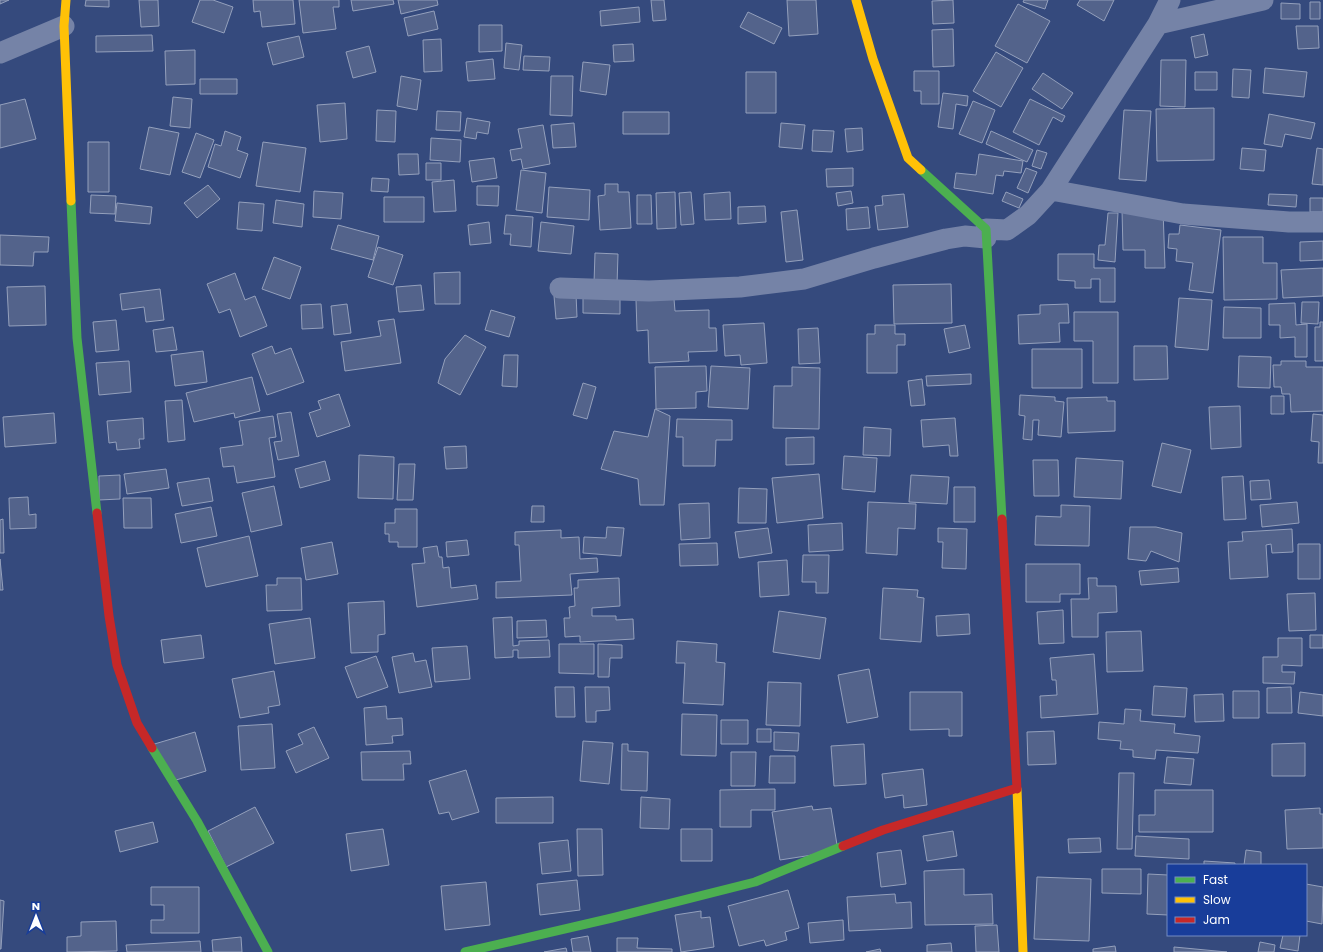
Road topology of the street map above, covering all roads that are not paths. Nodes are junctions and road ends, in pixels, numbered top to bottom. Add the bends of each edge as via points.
1 (66, 0) edge
2 (856, 0) edge
3 (1170, 0) edge
4 (1263, 0) edge
5 (1158, 24) junction
6 (64, 26) junction
7 (0, 52) edge
8 (1051, 190) junction
9 (1323, 222) edge
10 (986, 233) junction
11 (560, 288) dead end
12 (1017, 788) junction
13 (268, 952) edge
14 (465, 952) edge
15 (1024, 952) edge

1 - 6 street
2 - 10 street via 873,60 908,158
3 - 5 street
4 - 5 street
5 - 8 street
6 - 7 street
6 - 13 street via 77,338 109,616 117,664 137,723 197,821
8 - 9 street via 1183,214
8 - 10 street via 1028,216 1007,230
10 - 11 street via 946,239 804,278 740,287 649,292
10 - 12 street
12 - 14 street via 883,830 755,882
12 - 15 street

